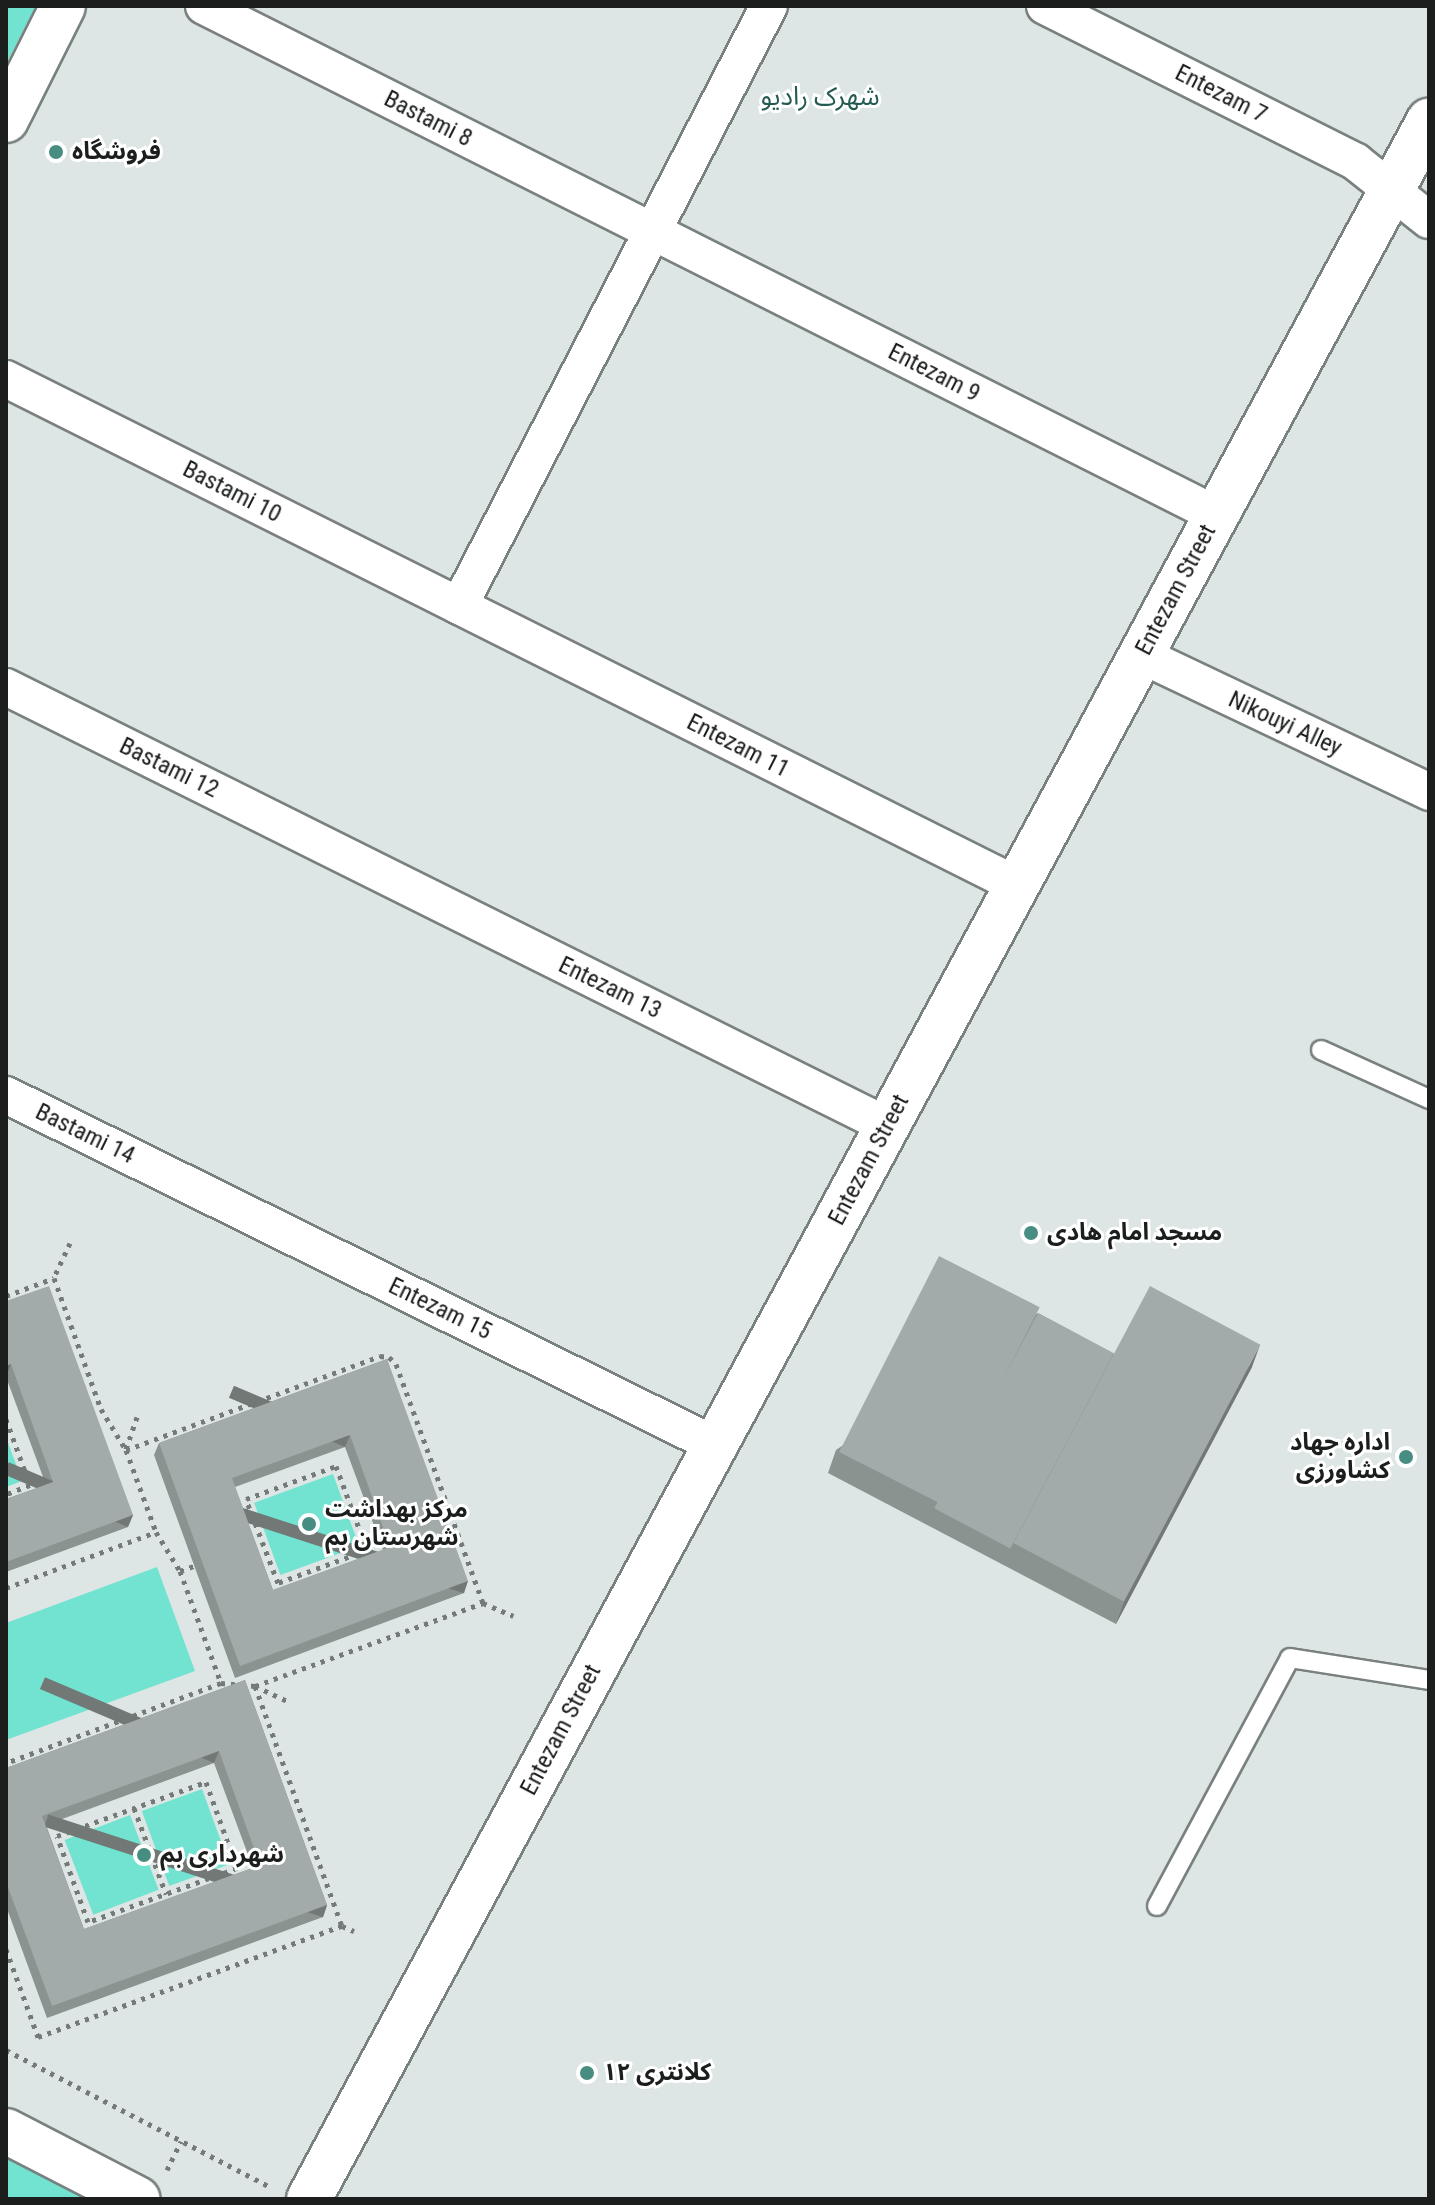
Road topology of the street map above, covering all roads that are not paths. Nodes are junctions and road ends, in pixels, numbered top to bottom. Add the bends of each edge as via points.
1 (63, 6) edge
2 (204, 6) edge
3 (769, 6) edge
4 (1045, 6) edge
5 (6, 120) edge
6 (1429, 121) edge
7 (1391, 191) junction
8 (1429, 220) edge
9 (652, 231) junction
10 (6, 379) edge
11 (1217, 515) junction
12 (459, 606) junction
13 (1141, 655) junction
14 (6, 687) edge
15 (1429, 792) edge
16 (332, 849) joint
17 (1017, 885) junction
18 (1321, 1050) dead end
19 (6, 1095) edge
20 (1429, 1099) edge
21 (888, 1126) junction
22 (164, 1173) joint
23 (715, 1445) junction
24 (1429, 1680) edge
25 (1157, 1906) dead end
26 (6, 2131) edge
27 (294, 2195) edge
28 (138, 2199) edge

1 - 5 street
2 - 9 street, Bastami 8
3 - 9 street
4 - 7 street, Entezam 7 via 1356,162
6 - 7 street, Entezam Street
7 - 8 street, Entezam 7
7 - 11 street, Entezam Street
9 - 11 street, Entezam 9
9 - 12 street
10 - 12 street, Bastami 10
11 - 13 street, Entezam Street
12 - 17 street, Entezam 11
13 - 15 street, Nikouyi Alley
13 - 17 street, Entezam Street
14 - 16 street, Bastami 12
16 - 21 street, Entezam 13
17 - 21 street, Entezam Street
18 - 20 lane
19 - 22 street, Bastami 14
21 - 23 street, Entezam Street
22 - 23 street, Entezam 15
23 - 27 street, Entezam Street
24 - 25 lane via 1290,1658
26 - 28 street

